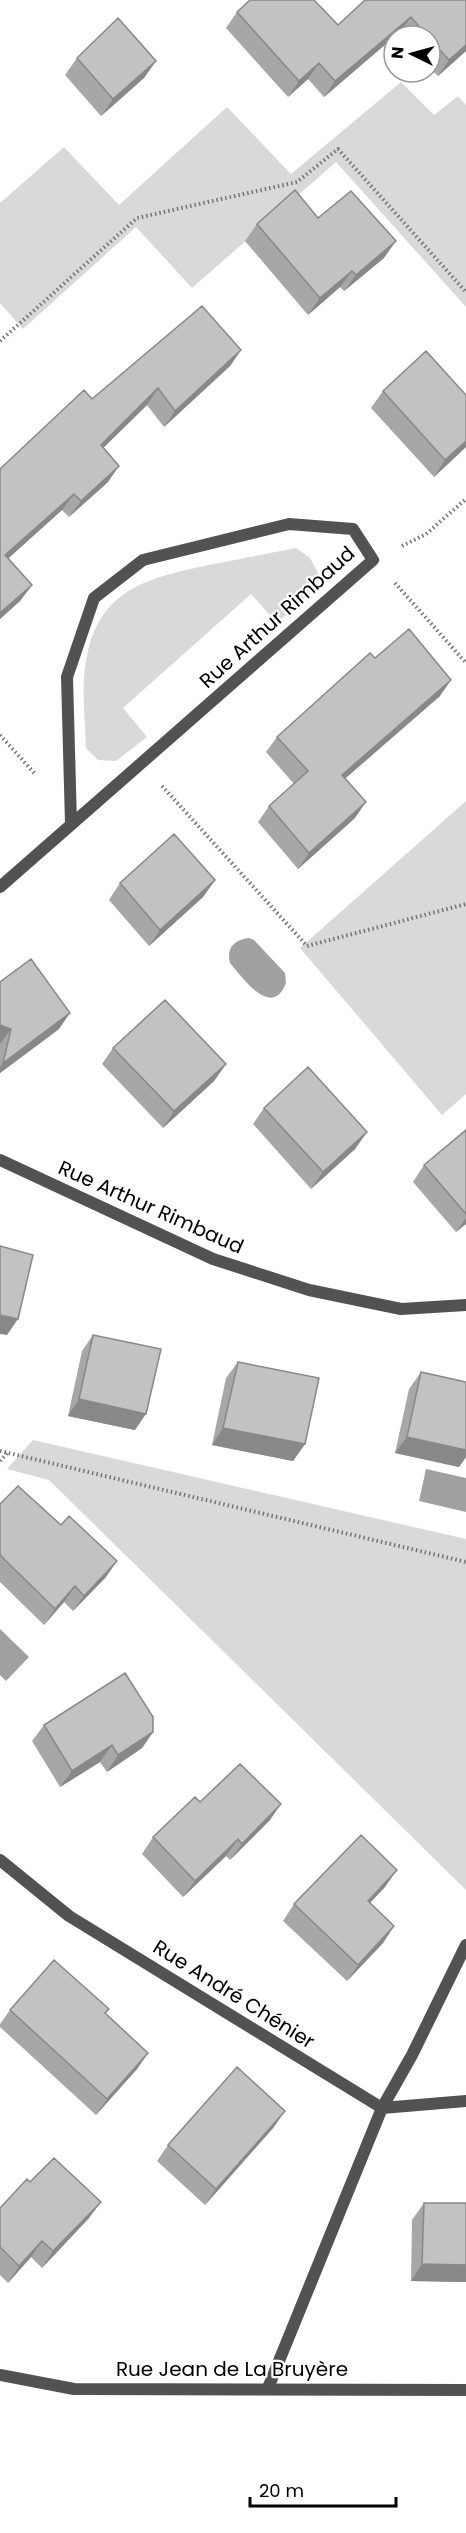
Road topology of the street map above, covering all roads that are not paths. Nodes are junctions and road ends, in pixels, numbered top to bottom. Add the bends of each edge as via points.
1 (71, 823) junction
2 (0, 887) edge
3 (0, 1160) edge
4 (466, 1305) edge
5 (0, 1860) edge
6 (466, 1945) edge
7 (466, 2101) edge
8 (382, 2108) junction
9 (0, 2375) edge
10 (268, 2388) junction
11 (466, 2390) edge

1 - 1 street, Rue Arthur Rimbaud via 373,561 353,529 289,524 143,560 94,598 67,677
1 - 2 street, Rue Arthur Rimbaud
3 - 4 street, Rue Arthur Rimbaud via 213,1259 309,1290 401,1308
5 - 8 street, Rue André Chénier via 69,1916
6 - 8 street
7 - 8 street
8 - 10 street
9 - 10 street, Rue Jean de La Bruyère via 75,2389
10 - 11 street, Rue Jean de La Bruyère

